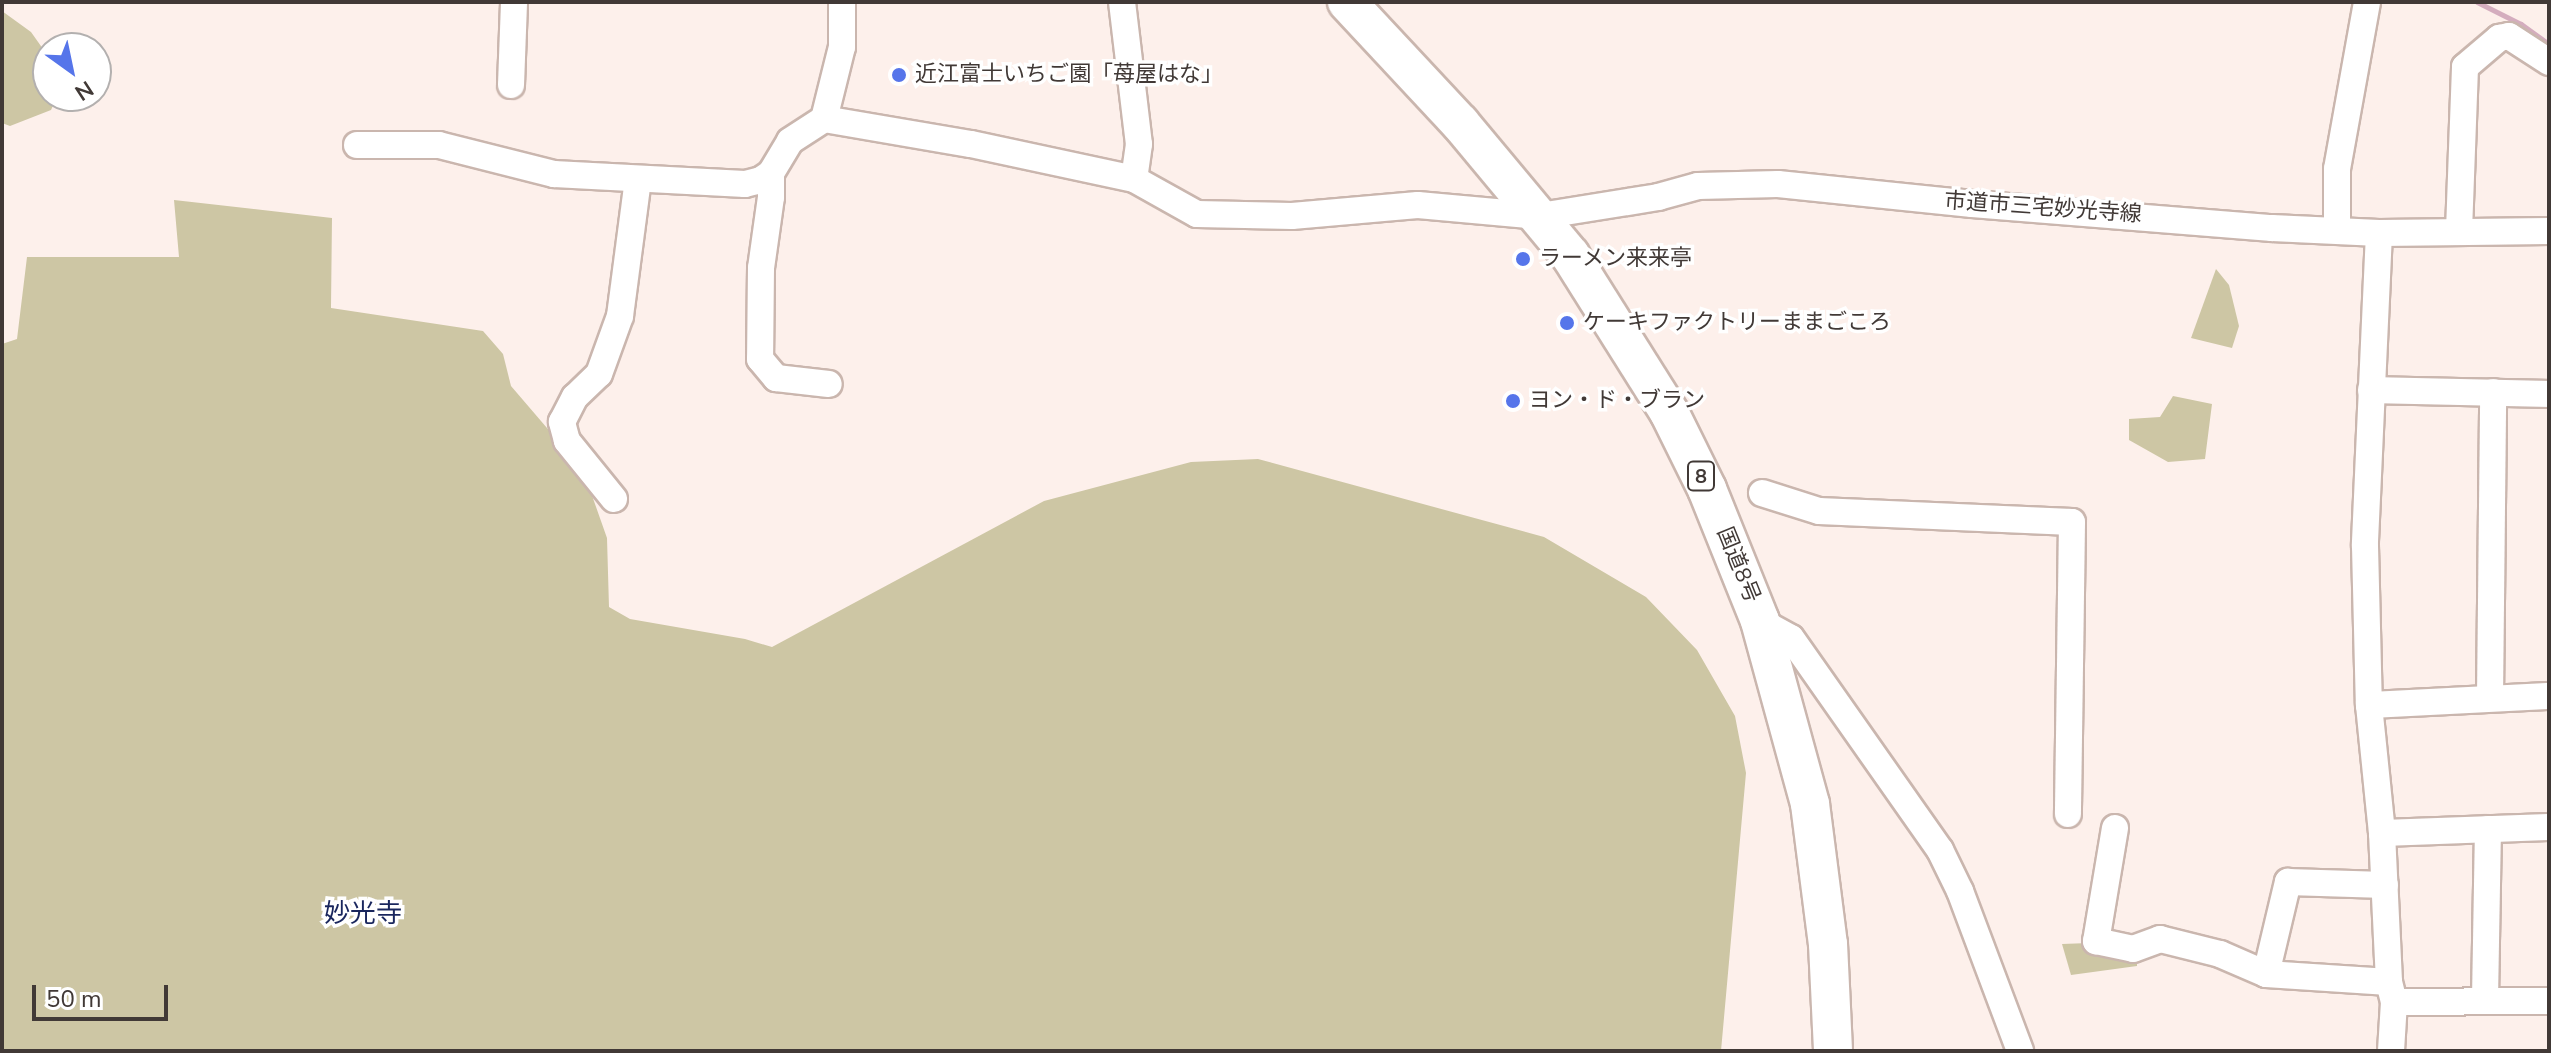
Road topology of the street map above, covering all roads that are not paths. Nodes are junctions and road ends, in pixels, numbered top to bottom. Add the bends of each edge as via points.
1 (514, 2) edge
2 (842, 2) edge
3 (1122, 2) edge
4 (1347, 2) edge
5 (2367, 2) edge
6 (2549, 62) edge
7 (511, 85) dead end
8 (824, 119) junction
9 (357, 145) dead end
10 (771, 173) junction
11 (1134, 179) junction
12 (638, 180) junction
13 (1540, 216) junction
14 (2337, 230) junction
15 (2459, 231) junction
16 (2549, 231) edge
17 (2379, 233) junction
18 (829, 384) dead end
19 (2371, 390) junction
20 (2493, 392) junction
21 (2549, 394) edge
22 (1762, 493) dead end
23 (614, 499) dead end
24 (1760, 621) junction
25 (2549, 696) edge
26 (2490, 698) junction
27 (2369, 705) junction
28 (2068, 814) dead end
29 (2549, 827) edge
30 (2115, 828) dead end
31 (2488, 829) junction
32 (2382, 833) junction
33 (2385, 885) junction
34 (2266, 974) junction
35 (2392, 992) junction
36 (2485, 999) junction
37 (2549, 1001) edge
38 (1833, 1051) edge
39 (2020, 1051) edge
40 (2391, 1051) edge

1 - 7 street
2 - 8 street via 842,47
3 - 11 street via 1139,144
4 - 13 highway, 国道8号 / 8
5 - 14 street via 2337,169
6 - 15 street via 2509,36 2499,38 2465,67
8 - 10 street via 790,141
8 - 11 street, 市道市三宅妙光寺線
9 - 12 street via 439,145 554,174
10 - 12 street via 745,184
10 - 18 street via 761,268 760,359 776,378
11 - 13 street, 市道市三宅妙光寺線 via 1197,214 1292,216 1418,205
12 - 23 street via 620,316 599,374 575,397 562,422 567,441
13 - 14 street, 市道市三宅妙光寺線 via 1698,186 1778,184 1972,204
13 - 24 highway, 国道8号 / 8 via 1669,412 1707,489
14 - 17 street, 市道市三宅妙光寺線
15 - 16 street, 市道市三宅妙光寺線
15 - 17 street, 市道市三宅妙光寺線
17 - 19 street
19 - 20 street
19 - 27 street via 2365,546
20 - 21 street
20 - 26 street
22 - 28 street via 1819,511 2072,522
24 - 38 highway, 国道8号 / 8 via 1810,804 1828,944
24 - 39 street via 1791,638 1940,850
25 - 26 street
26 - 27 street
27 - 32 street
29 - 31 street
30 - 34 street via 2096,941 2133,949 2160,939 2206,949
31 - 32 street
31 - 36 street
32 - 33 street
33 - 34 street via 2288,882
33 - 35 street
34 - 35 street
35 - 36 street
35 - 40 street
36 - 37 street

